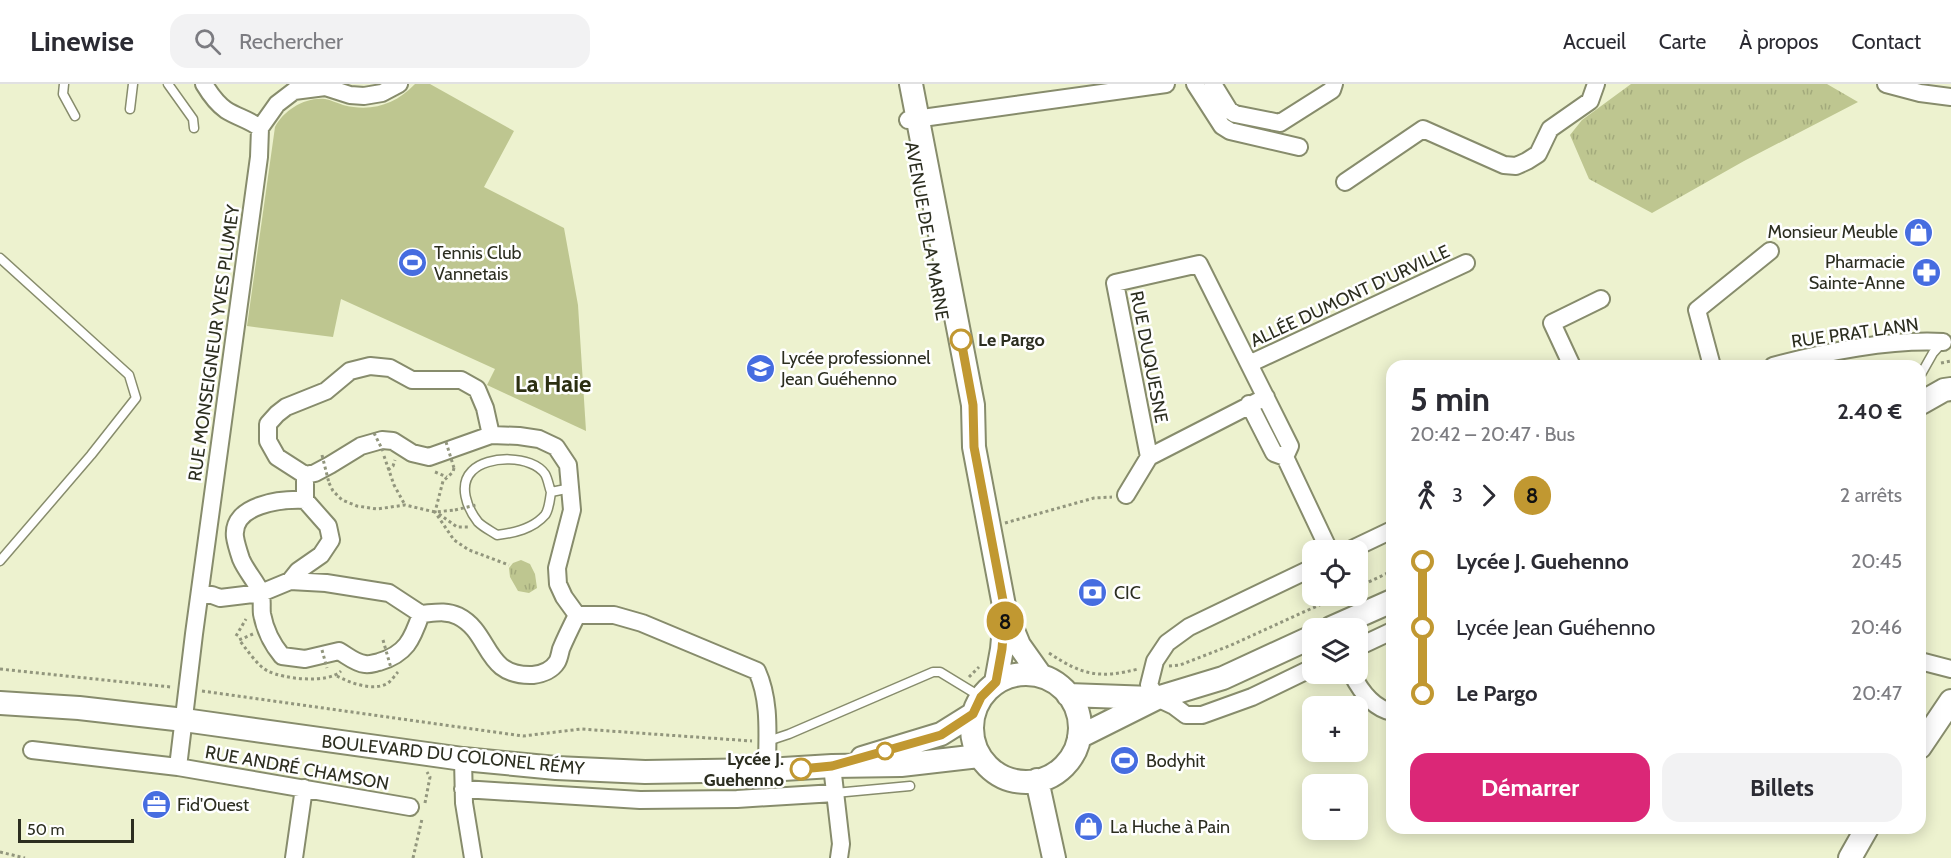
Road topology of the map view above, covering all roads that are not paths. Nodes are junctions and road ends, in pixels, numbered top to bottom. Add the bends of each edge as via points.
1 (64, 84) edge
2 (133, 84) edge
3 (168, 84) edge
4 (204, 84) edge
5 (399, 84) edge
6 (1166, 84) edge
7 (1195, 84) edge
8 (1213, 84) edge
9 (1334, 84) edge
10 (1596, 84) edge
11 (1886, 84) edge
12 (906, 88) edge
13 (1921, 89) edge
14 (1951, 97) edge
15 (130, 109) dead end
16 (75, 116) dead end
17 (912, 119) junction
18 (194, 128) dead end
19 (260, 128) junction
20 (1299, 147) dead end
21 (1345, 182) dead end
22 (1770, 251) dead end
23 (0, 258) edge
24 (1466, 263) dead end
25 (1601, 299) dead end
26 (1947, 342) edge
27 (1569, 360) edge
28 (1710, 360) edge
29 (1794, 360) edge
30 (1249, 364) junction
31 (1926, 365) edge
32 (1951, 389) edge
33 (1266, 397) junction
34 (1926, 400) edge
35 (1250, 404) junction
36 (1926, 404) edge
37 (1951, 406) edge
38 (491, 435) junction
39 (1149, 457) junction
40 (1285, 457) junction
41 (304, 475) junction
42 (571, 488) junction
43 (551, 492) junction
44 (1126, 495) road end
45 (305, 500) junction
46 (1386, 533) edge
47 (1324, 540) edge
48 (1368, 541) edge
49 (2, 555) edge
50 (1302, 573) edge
51 (290, 580) junction
52 (261, 593) junction
53 (200, 595) junction
54 (1386, 604) edge
55 (1005, 611) junction
56 (422, 614) junction
57 (577, 615) junction
58 (1354, 618) edge
59 (1386, 634) edge
60 (1302, 642) edge
61 (1368, 642) edge
62 (1926, 663) edge
63 (1951, 669) edge
64 (1302, 673) edge
65 (1041, 676) junction
66 (1357, 684) edge
67 (1068, 694) junction
68 (978, 695) junction
69 (1157, 698) junction
70 (1951, 701) edge
71 (0, 703) edge
72 (1386, 710) edge
73 (184, 720) junction
74 (1079, 736) junction
75 (1926, 738) edge
76 (763, 741) junction
77 (32, 750) dead end
78 (980, 756) junction
79 (463, 759) junction
80 (832, 766) junction
81 (178, 768) junction
82 (767, 770) junction
83 (1037, 780) junction
84 (910, 786) dead end
85 (304, 788) junction
86 (463, 789) junction
87 (836, 793) junction
88 (419, 809) road end
89 (1864, 834) edge
90 (294, 858) edge
91 (473, 858) edge
92 (839, 858) edge
93 (1054, 858) edge
94 (1850, 858) edge

1 - 16 lane via 63,94
2 - 15 lane
3 - 18 lane via 193,119
4 - 19 street via 225,109
5 - 19 street via 364,96 325,87 294,92 277,104
6 - 17 street
7 - 20 street via 1222,126 1230,131
8 - 9 street via 1235,114 1280,123 1332,90
10 - 21 street via 1590,101 1550,129 1538,154 1516,166 1504,165 1423,129
11 - 13 street
12 - 17 main road, AVENUE DE LA MARNE
13 - 14 street
17 - 55 main road, AVENUE DE LA MARNE via 973,405 974,447
19 - 53 street, RUE MONSEIGNEUR YVES PLUMEY via 260,157
22 - 28 street via 1697,310
23 - 49 lane via 129,375 136,398
24 - 30 street, ALLÉE DUMONT D'URVILLE
25 - 27 street via 1552,323
26 - 29 street, RUE PRAT LANN via 1919,341
26 - 31 lane via 1933,353
30 - 33 street, RUE DUQUESNE
30 - 39 street, RUE DUQUESNE via 1199,264 1115,283
32 - 34 main road
33 - 35 street
33 - 40 street, RUE DUQUESNE via 1290,446
35 - 39 street
35 - 40 street via 1274,453
36 - 37 main road
38 - 41 street via 429,457 382,440 361,446 315,473
38 - 41 street via 477,389 461,380 412,380 390,368 370,366 350,371 326,391 286,407 268,424 268,441 277,457
38 - 42 street via 539,439 556,447 568,465
39 - 44 street
40 - 47 street
41 - 45 street
42 - 43 lane
42 - 57 street via 572,510 557,568 558,584
43 - 43 lane via 545,475 536,466 517,459 492,460 473,469 466,479 465,500 479,523 497,535 514,533 546,514
45 - 51 street via 328,526 331,540 321,555
45 - 52 street via 262,504 237,524 235,535 242,561
46 - 48 street
50 - 69 street via 1189,627 1167,643 1155,661 1149,685
51 - 52 street
51 - 56 street via 389,593
52 - 53 street via 220,598
52 - 56 street via 262,615 274,647 282,656 292,659 339,651 367,665 386,660 401,653
53 - 73 street, RUE MONSEIGNEUR YVES PLUMEY
54 - 58 main road
55 - 65 main road, AVENUE DE LA MARNE via 1019,645
55 - 68 main road, AVENUE DE LA MARNE via 1002,649
56 - 57 street via 445,611 459,616 474,628 503,669 536,675 557,662
57 - 76 street via 614,615 757,671 764,686
59 - 61 street
60 - 69 main road via 1223,678
62 - 63 street
64 - 69 street via 1202,715 1186,715
65 - 67 main road
65 - 68 main road via 1010,676
66 - 72 street
67 - 69 main road
67 - 74 main road via 1076,707
68 - 76 lane via 940,672 927,673 789,734
68 - 78 main road via 972,729
68 - 80 main road, BOULEVARD DU COLONEL RÉMY via 941,735
69 - 74 main road
70 - 75 main road
71 - 73 main road, BOULEVARD DU COLONEL RÉMY
73 - 79 main road, BOULEVARD DU COLONEL RÉMY
73 - 81 street
74 - 83 main road via 1065,765
76 - 82 street
77 - 81 street
78 - 80 main road, BOULEVARD DU COLONEL RÉMY via 901,765
78 - 83 main road via 1005,777 1021,782
79 - 82 main road, BOULEVARD DU COLONEL RÉMY via 645,772
79 - 86 street
80 - 82 main road, BOULEVARD DU COLONEL RÉMY
80 - 87 street
81 - 85 street, RUE ANDRÉ CHAMSON
83 - 93 main road
84 - 87 lane
85 - 88 street, RUE ANDRÉ CHAMSON
85 - 90 street
86 - 87 street via 640,800 737,800
86 - 91 street
87 - 92 street
89 - 94 main road

